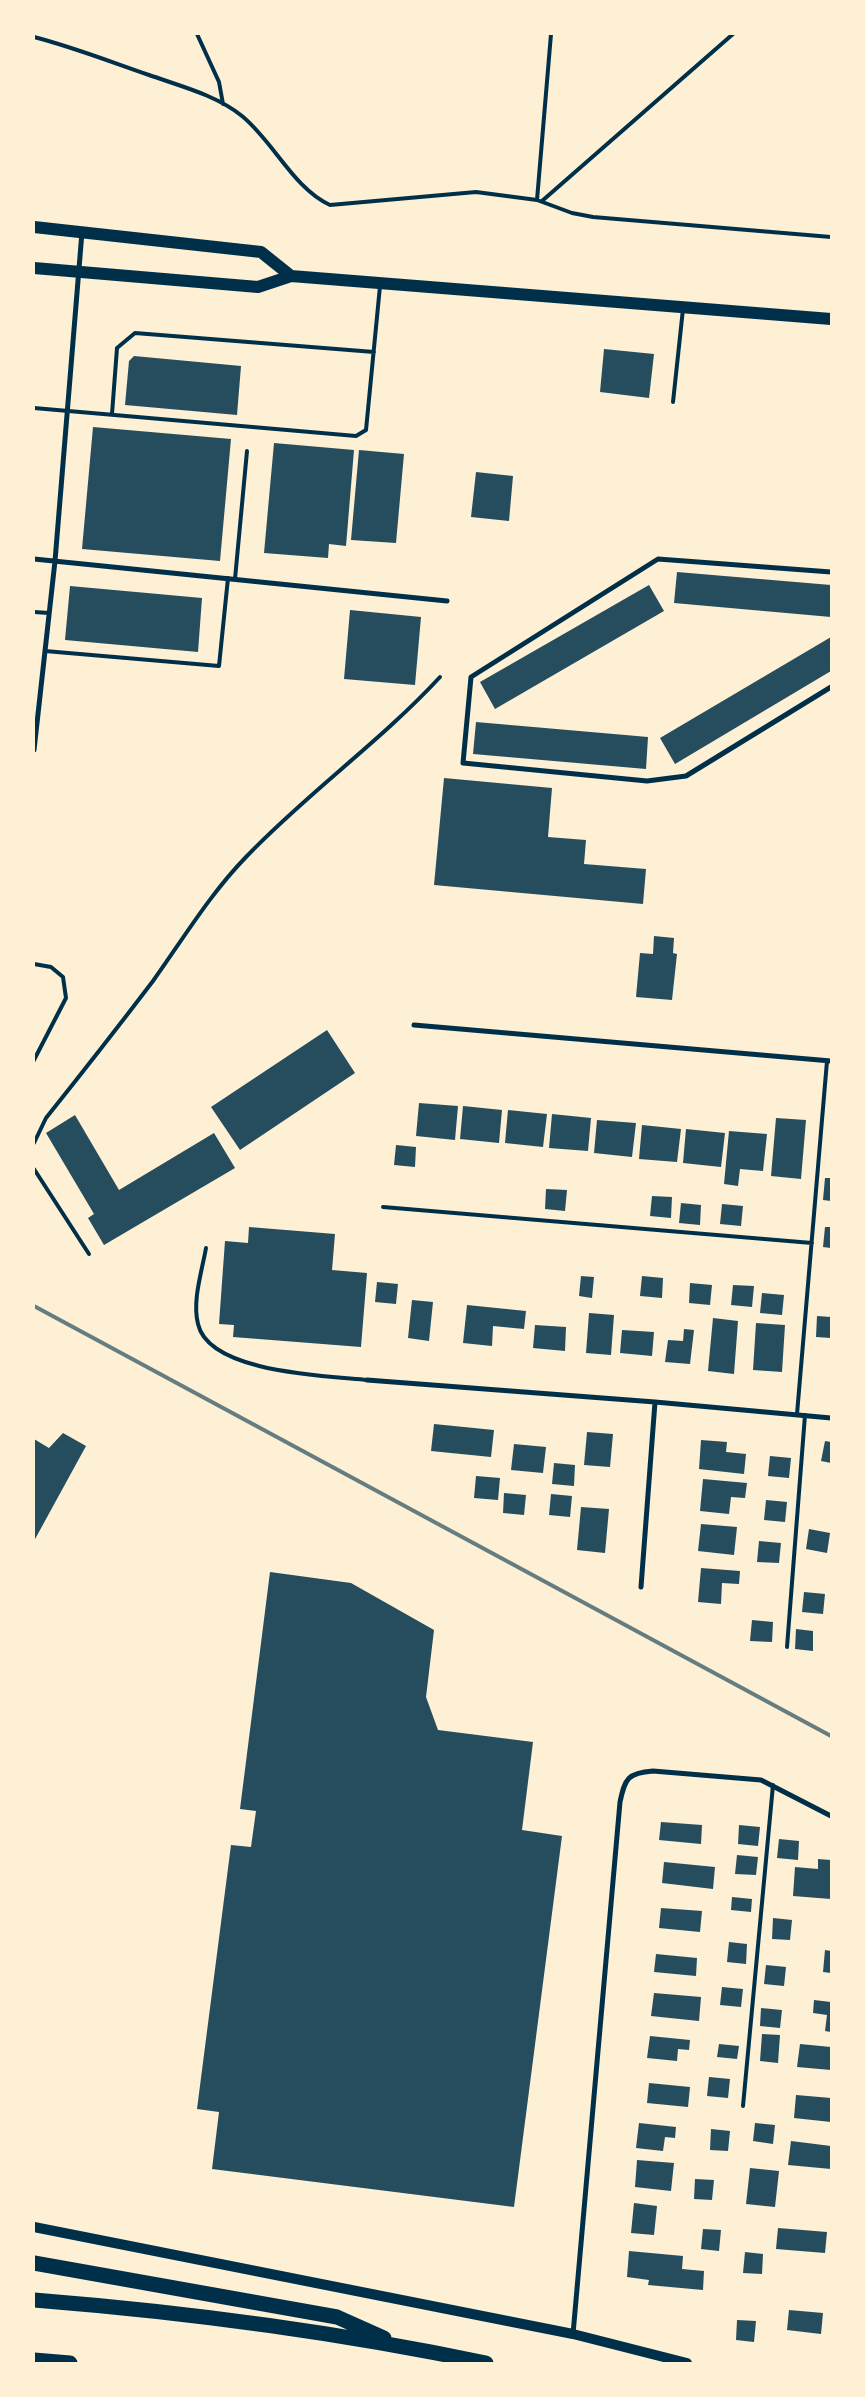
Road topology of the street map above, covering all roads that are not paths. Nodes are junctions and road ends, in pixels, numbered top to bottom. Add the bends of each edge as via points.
1 (197, 34) edge
2 (551, 34) edge
3 (733, 34) edge
4 (34, 37) edge
5 (223, 104) junction
6 (537, 200) junction
7 (542, 201) junction
8 (34, 227) edge
9 (82, 232) junction
10 (831, 237) edge
11 (34, 268) edge
12 (79, 272) junction
13 (291, 276) junction
14 (380, 283) junction
15 (683, 307) junction
16 (831, 319) edge
17 (374, 352) junction
18 (673, 402) dead end
19 (34, 408) edge
20 (66, 411) junction
21 (112, 414) junction
22 (247, 451) dead end
23 (34, 559) edge
24 (55, 560) junction
25 (831, 572) edge
26 (228, 578) junction
27 (235, 579) junction
28 (447, 601) dead end
29 (34, 612) edge
30 (49, 613) junction
31 (45, 651) junction
32 (440, 677) dead end
33 (831, 687) edge
34 (34, 750) edge
35 (34, 964) edge
36 (414, 1025) dead end
37 (34, 1060) edge
38 (829, 1061) edge
39 (34, 1143) edge
40 (34, 1169) edge
41 (383, 1207) dead end
42 (812, 1243) junction
43 (206, 1248) dead end
44 (89, 1254) dead end
45 (367, 1380) joint
46 (655, 1402) junction
47 (797, 1414) junction
48 (805, 1415) junction
49 (831, 1418) edge
50 (641, 1587) dead end
51 (786, 1647) dead end
52 (773, 1785) junction
53 (831, 1816) edge
54 (743, 2106) dead end
55 (34, 2227) edge
56 (34, 2263) edge
57 (34, 2300) edge
58 (573, 2334) junction
59 (404, 2346) junction
60 (34, 2360) edge
61 (70, 2363) edge
62 (486, 2363) edge
63 (688, 2363) edge

1 - 5 lane via 219,82
2 - 6 lane
3 - 7 lane
4 - 5 lane via 96,56
5 - 6 lane via 243,116 312,194 330,205 459,192
6 - 7 lane
7 - 10 lane via 593,217
8 - 9 main road
9 - 12 street
9 - 13 main road via 261,252
11 - 12 main road
12 - 13 main road via 258,287
12 - 20 street
13 - 14 main road
14 - 15 main road
14 - 17 lane
15 - 16 main road
15 - 18 lane
17 - 21 lane via 135,333 117,348
17 - 21 lane via 366,430 356,436
19 - 20 lane
20 - 21 lane
20 - 24 street
22 - 27 lane
23 - 24 street
24 - 26 street
24 - 30 street
25 - 33 street via 658,559 471,677 463,763 647,781 686,776
26 - 27 street
26 - 31 lane via 219,666
27 - 28 street
29 - 30 lane
30 - 31 street
31 - 34 street
32 - 39 lane via 410,708 296,807 245,858 46,1118
35 - 37 lane via 51,967 63,977 66,998
36 - 38 street
38 - 42 lane
40 - 44 lane
41 - 42 lane
42 - 47 lane
43 - 45 lane via 196,1313 202,1334 209,1342 232,1356 272,1370
45 - 46 street
46 - 47 street
46 - 50 street
47 - 48 street
48 - 49 street
48 - 51 lane
52 - 53 street
52 - 54 lane
52 - 58 street via 748,1778 653,1770 629,1776 624,1785
55 - 58 main road
56 - 59 highway via 337,2317
57 - 59 highway via 244,2323
58 - 63 main road
59 - 62 highway
60 - 61 highway

